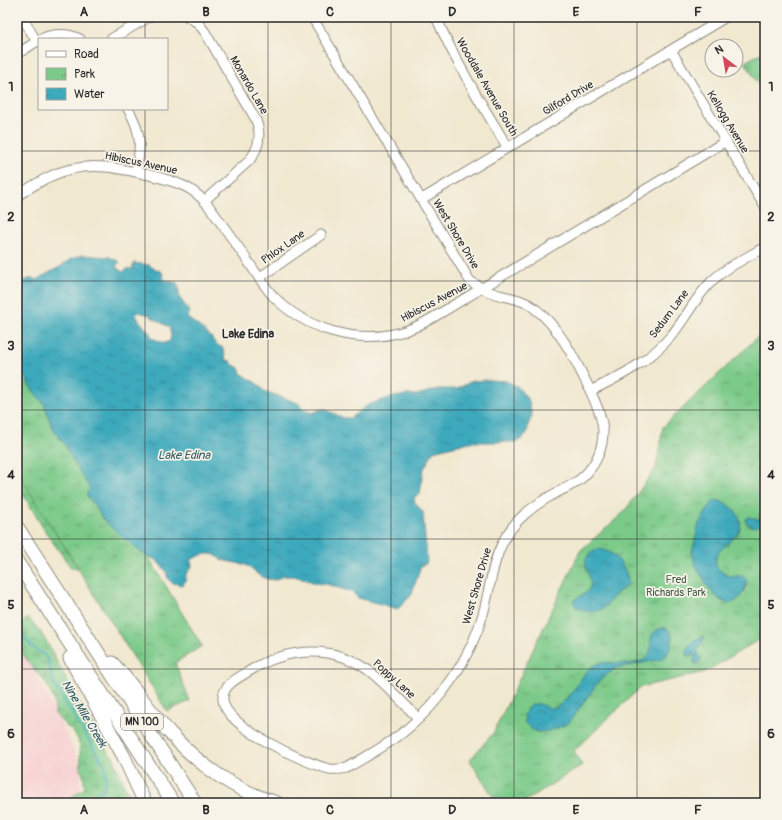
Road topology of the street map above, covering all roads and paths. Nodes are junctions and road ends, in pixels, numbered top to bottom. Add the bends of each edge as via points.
1 (22, 17) edge
2 (149, 17) edge
3 (188, 17) edge
4 (312, 17) edge
5 (436, 17) edge
6 (726, 17) edge
7 (44, 38) edge
8 (78, 38) edge
9 (113, 38) edge
10 (38, 39) edge
11 (38, 41) edge
12 (671, 50) junction
13 (17, 54) edge
14 (128, 110) edge
15 (726, 141) junction
16 (508, 148) junction
17 (136, 172) junction
18 (17, 196) edge
19 (422, 200) junction
20 (204, 201) junction
21 (765, 207) edge
22 (321, 235) dead end
23 (765, 247) edge
24 (259, 278) junction
25 (482, 289) junction
26 (590, 391) junction
27 (17, 527) edge
28 (17, 562) edge
29 (48, 610) junction
30 (90, 640) junction
31 (231, 716) joint
32 (418, 718) junction
33 (145, 803) edge
34 (173, 803) edge
35 (195, 803) edge
36 (277, 803) edge

1 - 10 street
2 - 9 street
3 - 20 street, Monardo Lane via 198,23 205,32 255,118 260,136 255,153 249,161
4 - 19 street, West Shore Drive
5 - 16 street, Wooddale Avenue South via 460,69
6 - 12 street, Gilford Drive
7 - 8 street via 60,34
11 - 13 street
12 - 15 street, Kellogg Avenue
12 - 16 street, Gilford Drive
14 - 17 street via 138,129 140,142
15 - 21 street, Kellogg Avenue
15 - 25 street, Hibiscus Avenue
16 - 19 street, Gilford Drive
17 - 18 street, Hibiscus Avenue via 105,166 71,169 55,174
17 - 20 street, Hibiscus Avenue via 173,181
19 - 25 street, West Shore Drive via 470,281
20 - 24 street, Hibiscus Avenue
22 - 24 street, Phlox Lane
23 - 26 street, Sedum Lane via 728,269 701,292 670,336 638,366
24 - 25 street, Hibiscus Avenue via 272,295 297,316 329,331 365,336 383,336 418,326
25 - 26 street, West Shore Drive via 513,297 533,307 570,350
26 - 32 street, West Shore Drive via 602,420 602,445 598,457 583,477 533,507 510,530 496,558 484,614 464,660 436,701
27 - 30 highway, MN 100
28 - 29 highway, MN 100
29 - 33 highway
29 - 34 highway, MN 100
30 - 35 highway, MN 100
30 - 36 highway via 122,673 170,734 189,752 234,785
31 - 32 street, West Shore Drive via 266,742 322,766 339,770 347,768 392,740
31 - 32 street, Poppy Lane via 223,705 223,698 224,692 232,682 273,659 304,651 338,655 353,661 368,670

